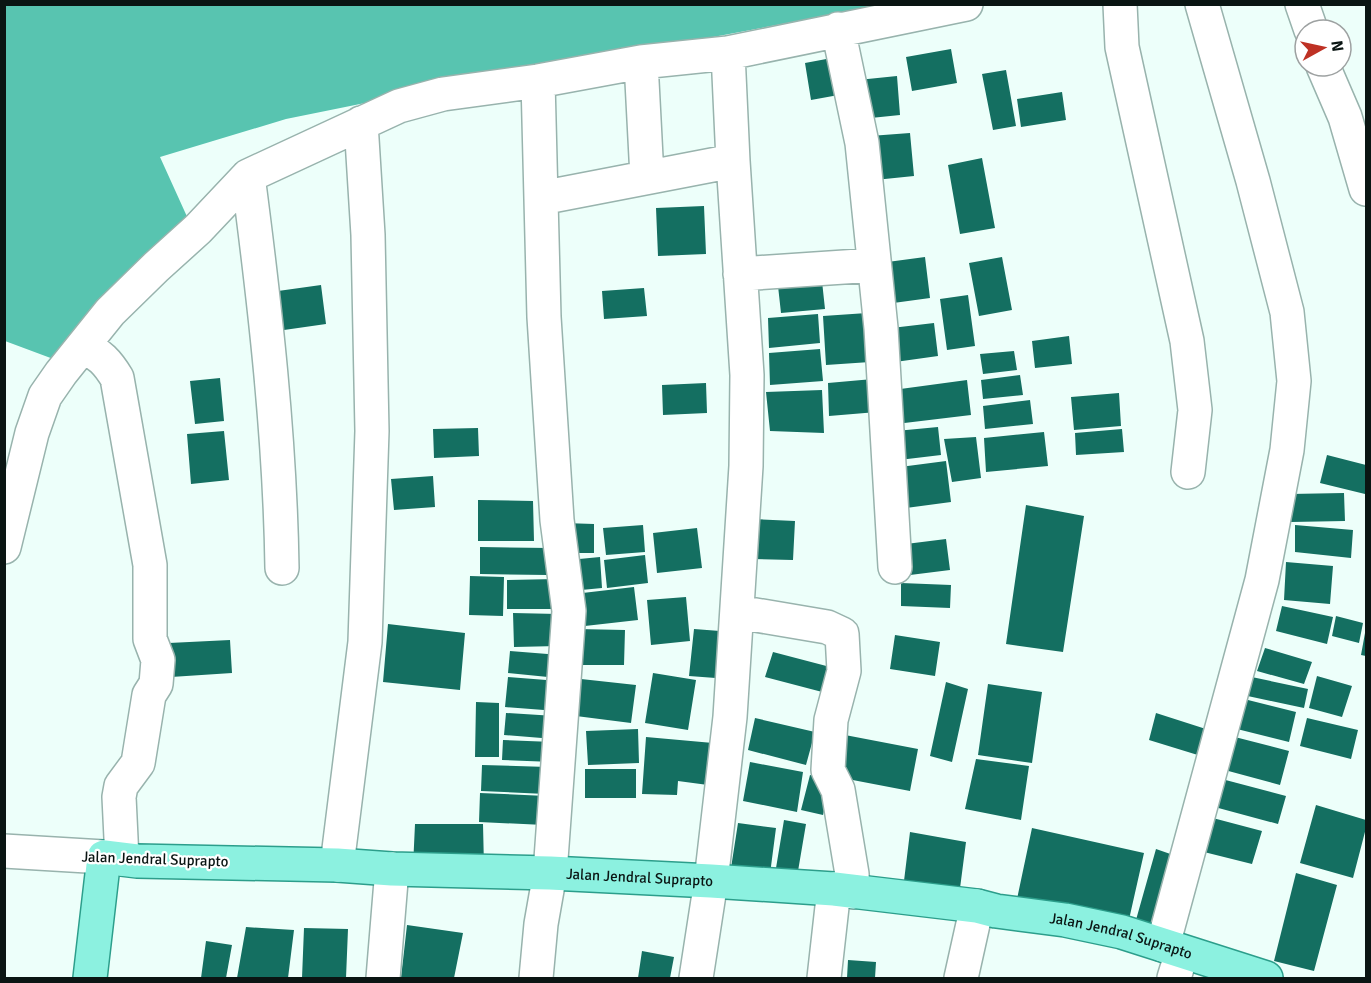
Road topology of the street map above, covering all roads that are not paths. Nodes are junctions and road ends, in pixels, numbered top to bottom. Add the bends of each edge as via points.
1 (966, 4) edge
2 (1120, 4) edge
3 (1202, 4) edge
4 (838, 29) junction
5 (728, 53) junction
6 (641, 63) junction
7 (1328, 78) edge
8 (538, 81) junction
9 (361, 123) junction
10 (733, 161) junction
11 (248, 176) junction
12 (647, 177) junction
13 (1366, 189) edge
14 (541, 198) junction
15 (874, 265) junction
16 (740, 274) junction
17 (83, 347) junction
18 (1188, 472) dead end
19 (4, 547) edge
20 (895, 567) dead end
21 (282, 568) dead end
22 (738, 612) junction
23 (4, 851) edge
24 (113, 858) junction
25 (337, 865) junction
26 (392, 869) junction
27 (550, 873) junction
28 (711, 881) junction
29 (843, 890) junction
30 (977, 906) junction
31 (1173, 958) edge
32 (90, 978) edge
33 (383, 978) edge
34 (536, 978) edge
35 (696, 978) edge
36 (824, 978) edge
37 (961, 978) edge
38 (1266, 978) edge

1 - 4 street
2 - 18 street via 1122,47 1187,341 1195,410
3 - 31 street via 1287,312 1294,381 1287,450 1262,580
4 - 5 street
4 - 15 street via 862,143
5 - 6 street
5 - 10 street
6 - 8 street
6 - 12 street
7 - 13 street via 1349,128
8 - 9 street via 443,94 399,106
8 - 14 street
9 - 11 street
9 - 25 street via 372,431 365,642
10 - 12 street
10 - 16 street
11 - 17 street via 198,230 110,312
11 - 21 street via 266,311 281,493
12 - 14 street
14 - 27 street via 557,519 569,611
15 - 16 street
15 - 20 street
16 - 22 street via 747,375 747,455
17 - 19 street via 45,396
17 - 24 street via 95,352 117,378 150,565 150,639 158,660 156,684 148,695 138,763 121,786
22 - 28 street
22 - 29 street via 827,627 842,634 844,671 831,720 828,770 838,790 852,874
23 - 24 street, Jalan Jendral Suprapto
24 - 25 main road, Jalan Jendral Suprapto
24 - 32 main road
25 - 26 main road, Jalan Jendral Suprapto
26 - 27 main road, Jalan Jendral Suprapto
26 - 33 street
27 - 28 main road, Jalan Jendral Suprapto
27 - 34 street
28 - 29 main road, Jalan Jendral Suprapto
28 - 35 street
29 - 30 main road, Jalan Jendral Suprapto
29 - 36 street
30 - 31 main road, Jalan Jendral Suprapto via 1122,932
30 - 37 street
31 - 38 main road, Jalan Jendral Suprapto

